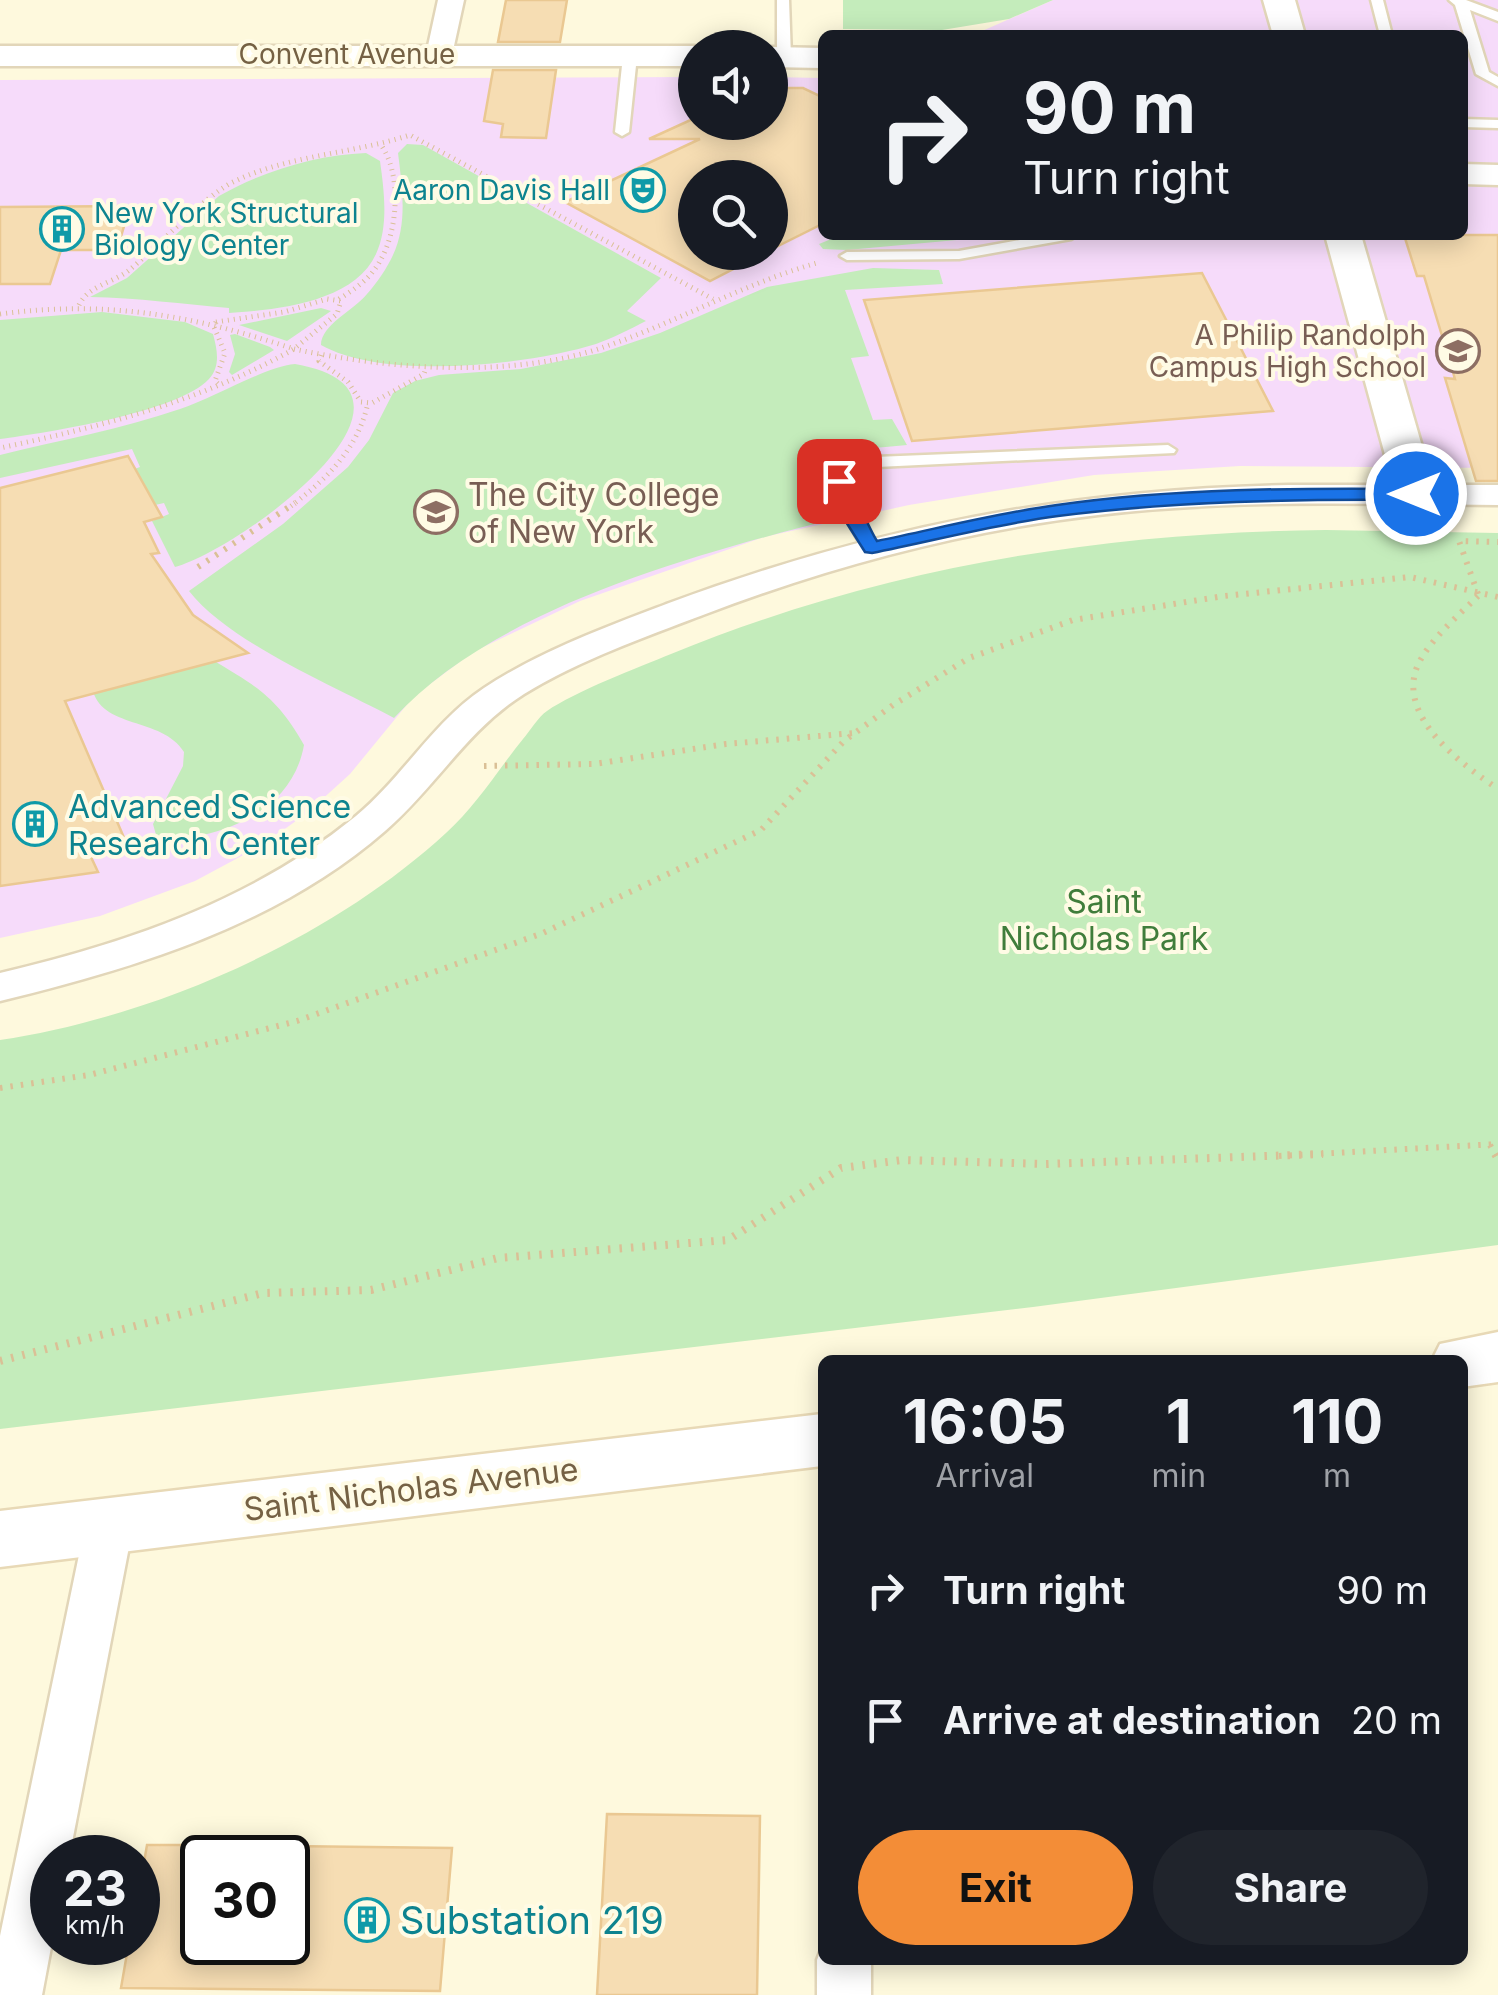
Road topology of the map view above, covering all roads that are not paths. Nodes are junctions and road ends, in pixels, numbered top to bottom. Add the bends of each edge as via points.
1 (451, 0) edge
2 (782, 0) edge
3 (1280, 0) edge
4 (1377, 0) edge
5 (1458, 1) edge
6 (1498, 17) edge
7 (779, 30) edge
8 (1288, 30) edge
9 (1385, 30) edge
10 (1468, 30) edge
11 (1468, 30) edge
12 (439, 55) junction
13 (0, 56) edge
14 (630, 56) junction
15 (678, 56) edge
16 (788, 57) edge
17 (818, 58) edge
18 (1498, 82) edge
19 (1468, 124) edge
20 (1498, 124) edge
21 (622, 132) dead end
22 (1468, 174) edge
23 (1498, 176) edge
24 (1044, 240) edge
25 (1344, 240) edge
26 (847, 256) road end
27 (1168, 450) dead end
28 (1416, 494) junction
29 (1498, 495) edge
30 (872, 548) junction
31 (0, 987) edge
32 (1498, 1357) edge
33 (1468, 1361) edge
34 (818, 1440) edge
35 (109, 1526) junction
36 (0, 1539) edge
37 (844, 1965) edge
38 (14, 1995) edge
39 (844, 1995) edge

1 - 12 street
2 - 7 lane
3 - 8 street
4 - 9 lane
5 - 6 lane
5 - 10 lane
11 - 18 lane via 1483,74
12 - 13 street, Convent Avenue
12 - 14 street, Convent Avenue
14 - 15 street, Convent Avenue
14 - 21 lane
16 - 17 street
19 - 20 lane
22 - 23 street
24 - 26 lane via 959,256
25 - 28 street
27 - 30 lane via 875,462 839,481
28 - 29 street
28 - 30 street via 1160,499 1054,511
30 - 31 street via 736,588 542,669 463,724 372,823 251,903 171,939
32 - 33 main road
34 - 35 main road, Saint Nicholas Avenue
35 - 36 main road, Saint Nicholas Avenue
35 - 38 street
37 - 39 street

